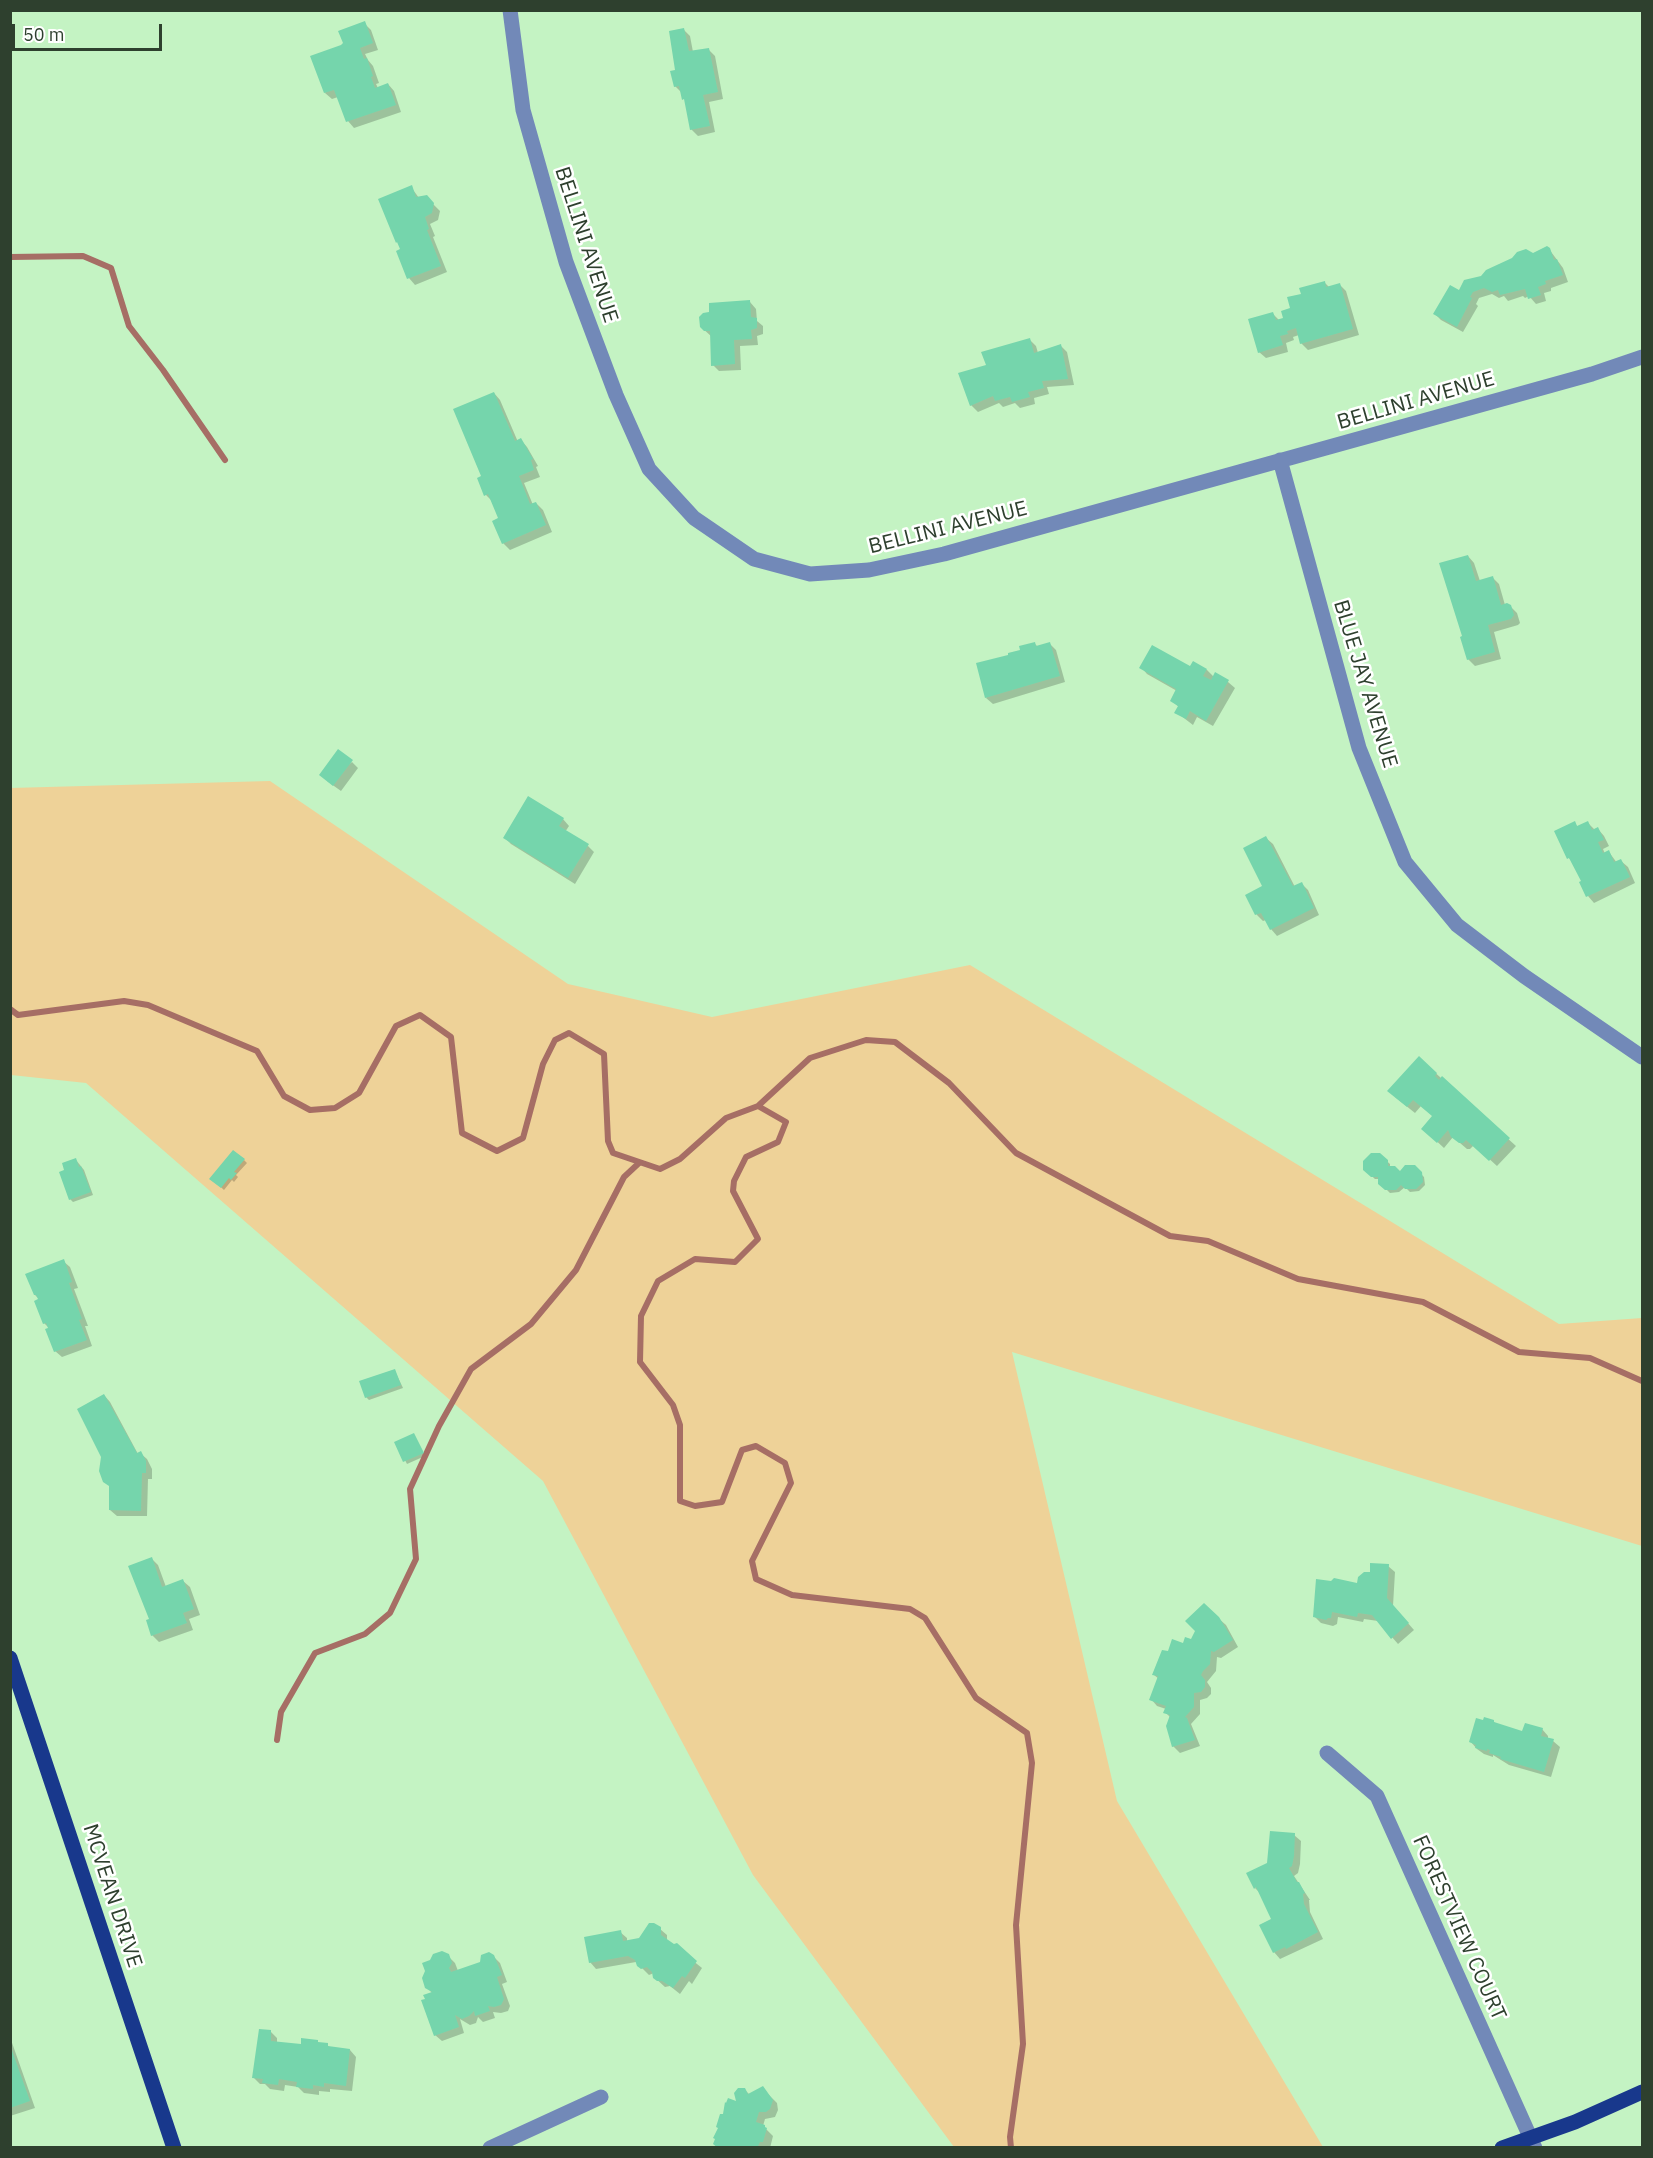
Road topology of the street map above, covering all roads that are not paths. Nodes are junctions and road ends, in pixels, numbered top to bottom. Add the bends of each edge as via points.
1 (510, 10) edge
2 (1642, 357) edge
3 (1280, 460) junction
4 (1642, 1057) edge
5 (10, 1658) edge
6 (1327, 1753) dead end
7 (1642, 2092) edge
8 (601, 2097) dead end
9 (1532, 2143) edge
10 (174, 2148) edge
11 (490, 2148) edge
12 (1502, 2148) edge

1 - 3 street, BELLINI AVENUE via 523,110 566,262 616,395 649,469 694,518 754,559 810,574 869,570 944,554
2 - 3 street, BELLINI AVENUE
3 - 4 street, BLUE JAY AVENUE via 1359,748 1405,862 1456,925
5 - 10 main road, MCVEAN DRIVE
6 - 9 street, FORESTVIEW COURT via 1377,1797
7 - 9 main road
8 - 11 street
9 - 12 main road

